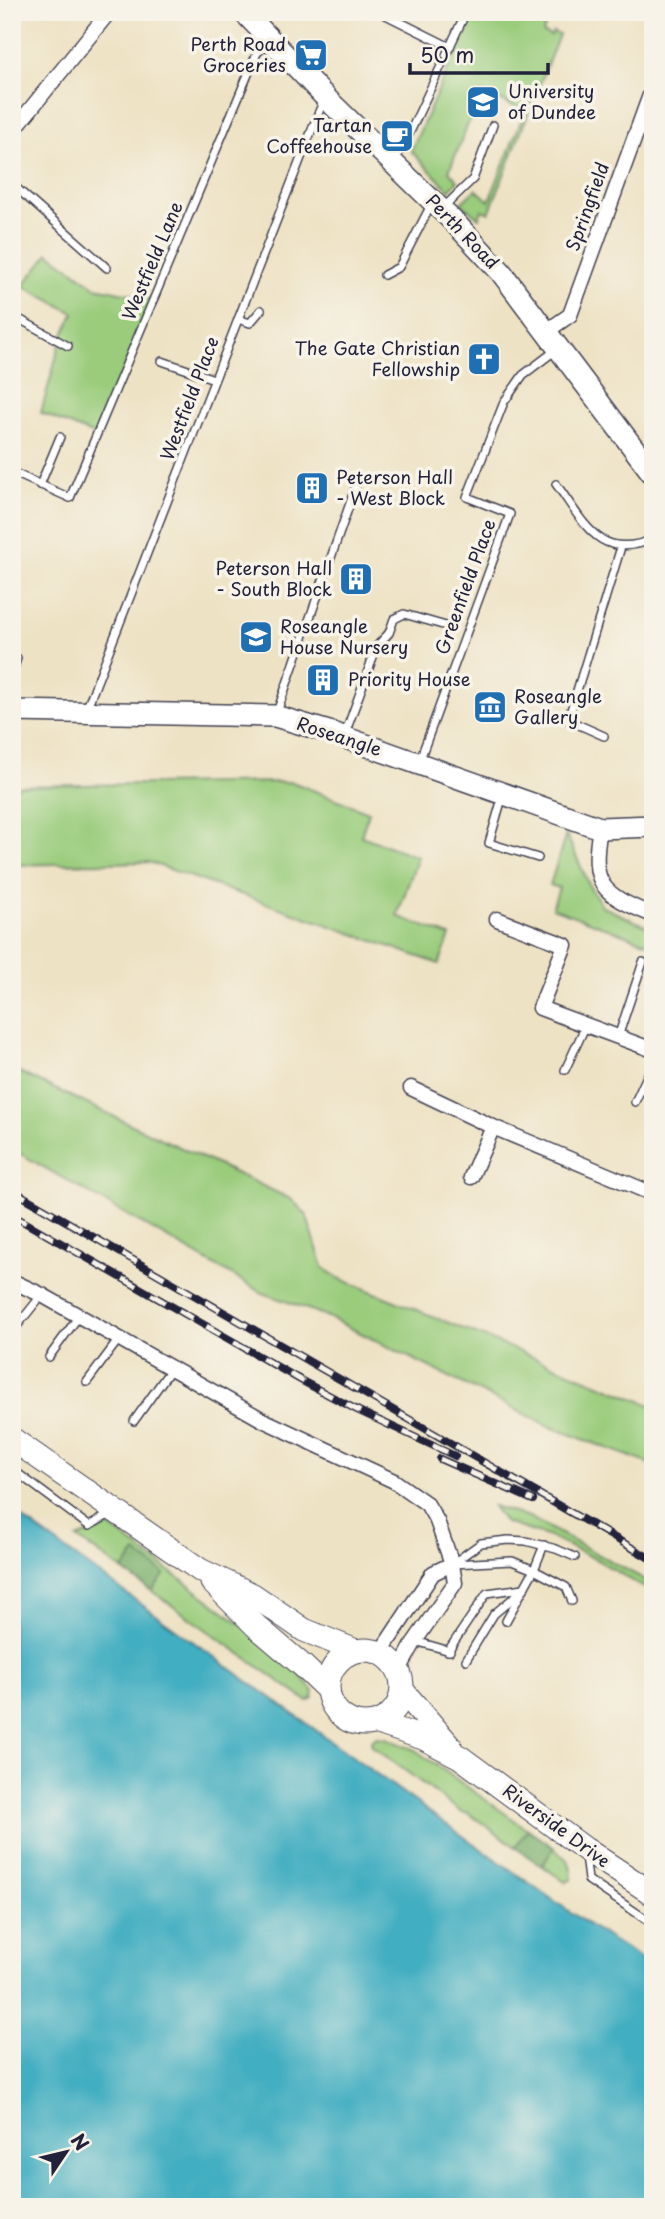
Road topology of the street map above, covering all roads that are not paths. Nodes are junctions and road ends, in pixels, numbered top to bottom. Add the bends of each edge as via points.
1 (109, 12) edge
2 (244, 12) edge
3 (384, 12) edge
4 (466, 12) edge
5 (271, 40) junction
6 (450, 47) junction
7 (446, 55) dead end
8 (441, 66) dead end
9 (653, 87) edge
10 (328, 100) junction
11 (492, 125) dead end
12 (12, 132) edge
13 (392, 162) junction
14 (12, 184) edge
15 (437, 206) junction
16 (107, 268) dead end
17 (384, 275) dead end
18 (261, 310) dead end
19 (12, 316) edge
20 (238, 319) junction
21 (553, 339) junction
22 (68, 346) dead end
23 (162, 361) dead end
24 (214, 379) junction
25 (60, 437) dead end
26 (12, 472) edge
27 (653, 474) edge
28 (556, 484) dead end
29 (40, 485) junction
30 (356, 486) dead end
31 (653, 538) edge
32 (621, 547) junction
33 (446, 626) dead end
34 (17, 658) dead end
35 (12, 674) edge
36 (12, 710) edge
37 (85, 711) junction
38 (275, 716) junction
39 (604, 736) dead end
40 (344, 737) junction
41 (418, 764) junction
42 (503, 794) junction
43 (653, 826) edge
44 (600, 828) junction
45 (538, 858) dead end
46 (653, 915) edge
47 (497, 919) dead end
48 (643, 962) dead end
49 (586, 1025) junction
50 (618, 1037) junction
51 (653, 1050) edge
52 (653, 1063) edge
53 (565, 1070) dead end
54 (411, 1088) dead end
55 (635, 1102) dead end
56 (493, 1127) junction
57 (471, 1177) dead end
58 (653, 1194) edge
59 (12, 1280) edge
60 (42, 1295) junction
61 (79, 1316) junction
62 (13, 1331) edge
63 (119, 1339) junction
64 (49, 1357) dead end
65 (172, 1368) junction
66 (87, 1382) dead end
67 (134, 1421) dead end
68 (12, 1438) edge
69 (12, 1469) edge
70 (116, 1511) junction
71 (544, 1545) junction
72 (575, 1557) dead end
73 (452, 1564) junction
74 (200, 1570) junction
75 (534, 1570) junction
76 (524, 1588) junction
77 (572, 1601) dead end
78 (506, 1621) dead end
79 (415, 1641) junction
80 (356, 1651) junction
81 (380, 1653) junction
82 (466, 1660) dead end
83 (400, 1680) junction
84 (328, 1690) junction
85 (378, 1723) junction
86 (460, 1757) junction
87 (584, 1849) junction
88 (653, 1894) edge
89 (652, 1924) edge

1 - 12 street
2 - 5 street, Perth Road
3 - 6 lane
4 - 6 lane
5 - 10 street, Perth Road
5 - 29 lane, Westfield Lane via 257,53 70,498
6 - 7 lane
8 - 13 lane
9 - 21 street, Springfield via 569,315
10 - 13 street, Perth Road
10 - 20 lane, Westfield Place via 320,109
11 - 15 lane via 473,179
13 - 15 street, Perth Road
14 - 16 lane
15 - 17 lane via 399,267
15 - 21 street, Perth Road via 502,272
18 - 20 lane via 250,323
19 - 22 lane
20 - 24 lane, Westfield Place
21 - 27 street, Perth Road
21 - 41 lane, Greenfield Place via 504,402 467,497 510,514
23 - 24 lane
24 - 37 lane, Westfield Place
25 - 29 lane
26 - 29 lane
28 - 32 lane via 594,535
30 - 38 lane
31 - 32 lane
32 - 39 lane via 568,720
33 - 40 lane via 404,614 394,619 377,646
34 - 35 lane
36 - 37 street, Roseangle
37 - 38 street, Roseangle
38 - 40 street, Roseangle
40 - 41 street, Roseangle
41 - 42 street, Roseangle
42 - 44 street, Roseangle
42 - 45 lane via 489,843
43 - 44 street, Roseangle
44 - 46 street via 595,857 600,882 621,903
47 - 49 street via 565,945 540,1008
48 - 50 lane
49 - 50 street
49 - 53 lane
50 - 51 street
52 - 55 lane
54 - 56 street
56 - 57 street
56 - 58 street
59 - 60 street
60 - 61 street
60 - 62 lane
61 - 63 street
61 - 64 lane
63 - 65 street
63 - 66 lane
65 - 67 lane
65 - 73 street via 263,1420 394,1482 427,1504
68 - 70 main road, Riverside Drive
69 - 70 lane via 89,1526
70 - 74 main road, Riverside Drive
71 - 72 lane
71 - 73 lane via 481,1543
71 - 75 lane
73 - 75 lane via 512,1562
73 - 79 street via 455,1583
73 - 81 street via 433,1573
74 - 80 main road, Riverside Drive via 253,1595 304,1630
74 - 84 main road, Riverside Drive
75 - 76 lane
75 - 77 lane via 566,1587
76 - 78 lane
76 - 79 lane via 487,1593 449,1651
76 - 82 lane via 494,1614
79 - 83 street
80 - 81 main road, Riverside Drive
80 - 84 main road via 335,1664
81 - 83 main road, Riverside Drive
83 - 85 main road via 398,1706
83 - 86 main road, Riverside Drive
84 - 85 main road, Riverside Drive via 331,1704 344,1718 360,1724
85 - 86 main road, Riverside Drive
86 - 87 main road, Riverside Drive
87 - 88 main road, Riverside Drive
87 - 89 lane via 587,1880

